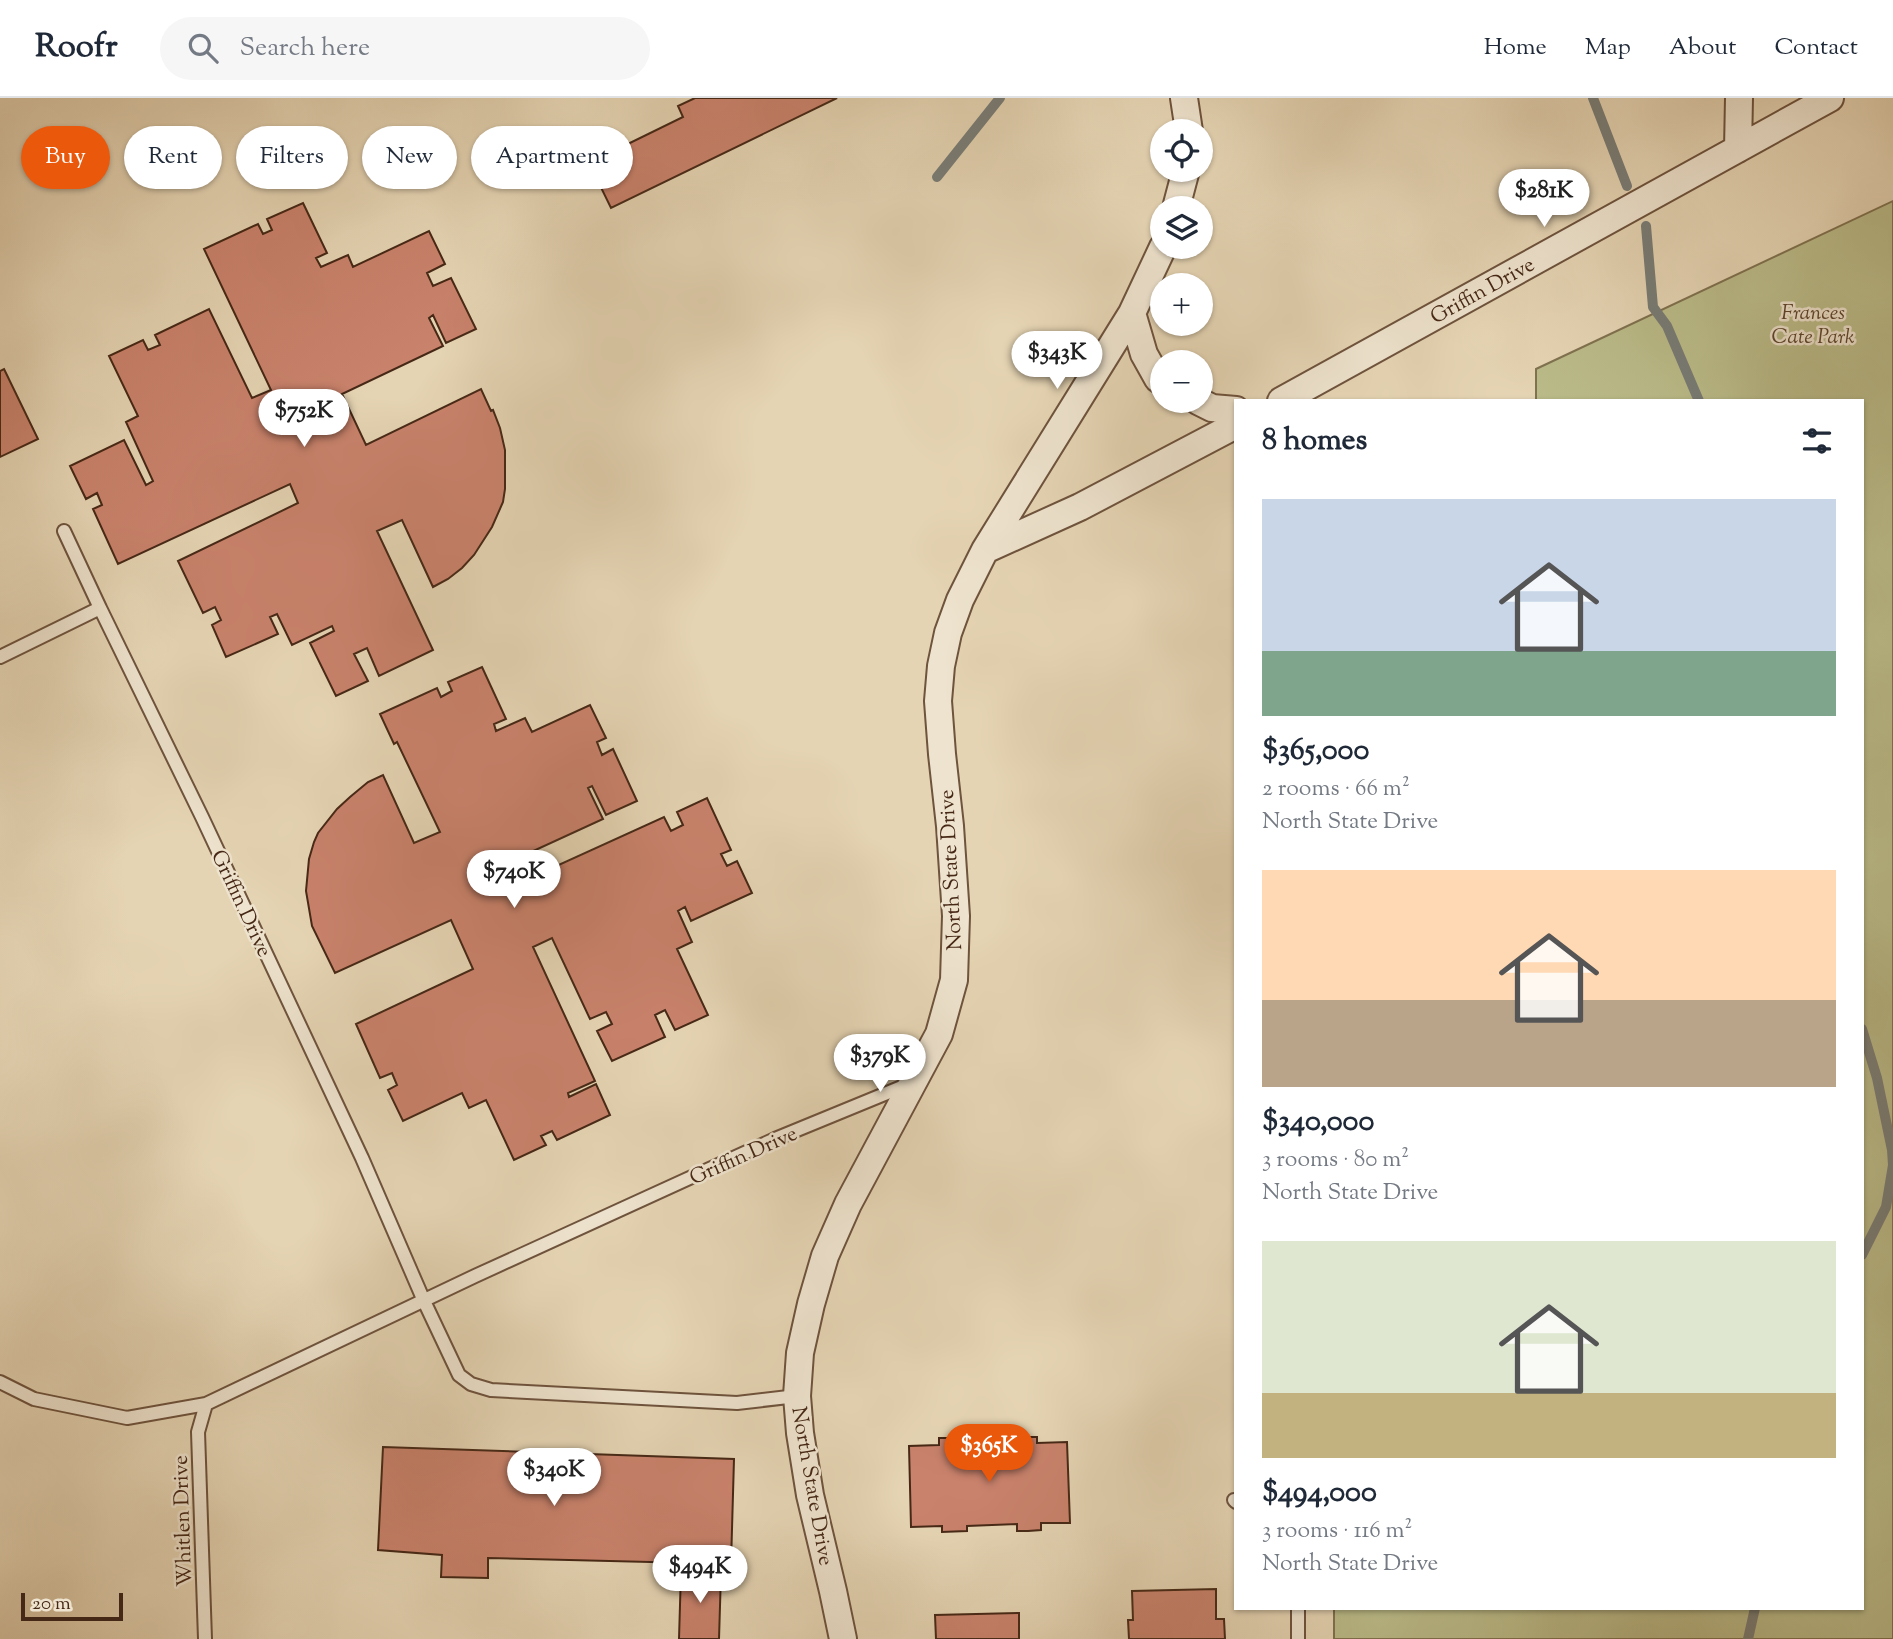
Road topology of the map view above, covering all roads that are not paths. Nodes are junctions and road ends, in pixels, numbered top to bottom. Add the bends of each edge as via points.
1 (1184, 98) edge
2 (1739, 98) edge
3 (1830, 98) edge
4 (1187, 119) edge
5 (1738, 149) junction
6 (1157, 259) edge
7 (1132, 313) junction
8 (1150, 365) edge
9 (1285, 399) edge
10 (1213, 408) edge
11 (1234, 410) edge
12 (1234, 426) edge
13 (64, 531) dead end
14 (985, 550) junction
15 (100, 608) junction
16 (0, 657) edge
17 (912, 1083) junction
18 (424, 1301) junction
19 (0, 1382) edge
20 (797, 1396) junction
21 (206, 1404) junction
22 (1298, 1610) edge
23 (205, 1639) edge
24 (842, 1639) edge
25 (1298, 1639) edge

1 - 4 street
2 - 5 street
3 - 5 street, Griffin Drive
5 - 9 street, Griffin Drive
6 - 7 street, North State Drive
7 - 8 street
7 - 14 street, North State Drive
10 - 11 street
12 - 14 street via 1080,507
13 - 15 lane, Griffin Drive
14 - 17 street, North State Drive via 960,600 941,666 938,701 956,916 954,980 939,1034
15 - 16 lane
15 - 18 lane, Griffin Drive via 362,1158
17 - 18 lane, Griffin Drive via 775,1139
17 - 20 street, North State Drive via 825,1256 800,1353
18 - 20 lane via 459,1375 491,1390 737,1403
18 - 21 lane, Griffin Drive
19 - 21 lane, Griffin Drive via 34,1399 127,1418
20 - 24 street, North State Drive via 810,1495
21 - 23 lane, Whitlen Drive via 198,1432
22 - 25 lane

